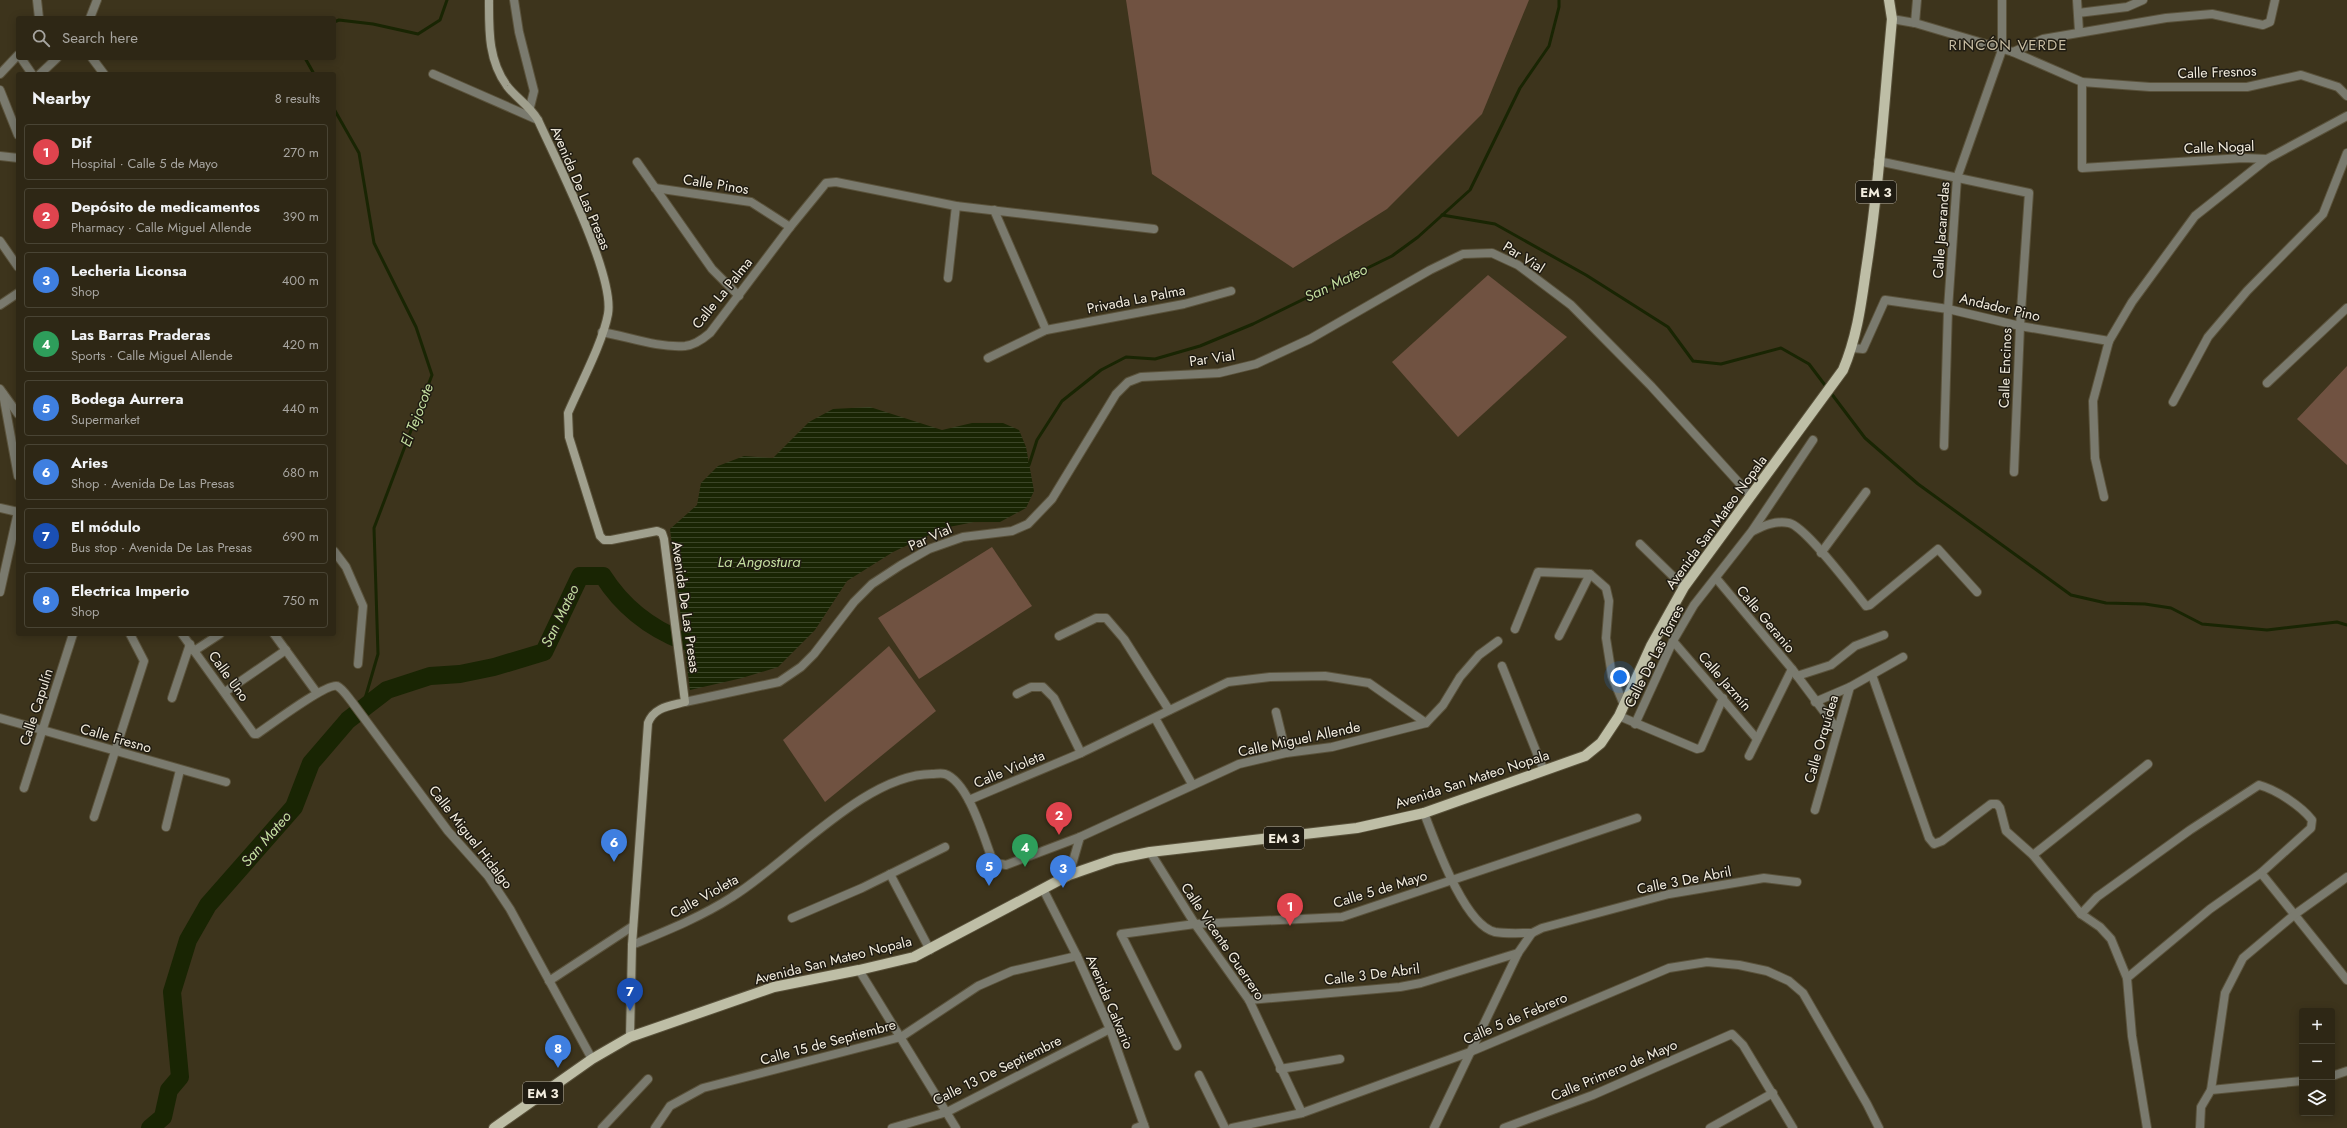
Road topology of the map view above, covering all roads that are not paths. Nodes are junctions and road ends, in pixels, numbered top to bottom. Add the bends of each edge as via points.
1 (37, 0) edge
2 (97, 0) edge
3 (489, 0) edge
4 (514, 0) edge
5 (1889, 0) edge
6 (1917, 0) edge
7 (2002, 0) edge
8 (2077, 0) edge
9 (2143, 0) edge
10 (2275, 0) edge
11 (2078, 13) junction
12 (39, 16) edge
13 (91, 16) edge
14 (1892, 19) junction
15 (1915, 23) junction
16 (2079, 31) junction
17 (2002, 50) junction
18 (2013, 52) junction
19 (16, 57) edge
20 (22, 60) edge
21 (55, 60) edge
22 (94, 60) edge
23 (31, 72) edge
24 (42, 72) edge
25 (102, 72) edge
26 (0, 74) edge
27 (433, 74) dead end
28 (2082, 82) junction
29 (0, 90) edge
30 (2347, 96) edge
31 (530, 107) junction
32 (2347, 116) edge
33 (538, 120) junction
34 (16, 130) edge
35 (2347, 153) edge
36 (0, 156) edge
37 (16, 158) edge
38 (2267, 159) junction
39 (1878, 161) junction
40 (637, 162) dead end
41 (1957, 178) junction
42 (655, 188) junction
43 (956, 206) junction
44 (994, 210) junction
45 (790, 227) junction
46 (1154, 229) dead end
47 (0, 241) edge
48 (16, 264) edge
49 (948, 278) dead end
50 (1231, 291) dead end
51 (16, 294) edge
52 (738, 296) junction
53 (0, 305) edge
54 (1948, 308) junction
55 (2347, 308) edge
56 (2020, 326) junction
57 (1046, 330) junction
58 (602, 332) junction
59 (2109, 342) junction
60 (1853, 348) junction
61 (988, 358) dead end
62 (2266, 383) dead end
63 (2, 391) edge
64 (2173, 402) dead end
65 (16, 411) edge
66 (1813, 440) dead end
67 (1944, 446) dead end
68 (16, 465) edge
69 (2014, 472) dead end
70 (1866, 492) dead end
71 (1751, 496) junction
72 (2104, 497) dead end
73 (0, 508) edge
74 (16, 512) edge
75 (16, 521) edge
76 (1752, 532) junction
77 (1640, 544) dead end
78 (1821, 553) junction
79 (336, 554) edge
80 (1590, 574) junction
81 (1716, 578) junction
82 (1684, 587) junction
83 (0, 592) edge
84 (1977, 592) dead end
85 (1515, 629) dead end
86 (1884, 635) dead end
87 (73, 636) edge
88 (131, 636) edge
89 (183, 636) edge
90 (216, 636) edge
91 (276, 636) edge
92 (1059, 636) dead end
93 (1559, 636) dead end
94 (1498, 641) dead end
95 (1673, 641) junction
96 (192, 648) junction
97 (286, 650) junction
98 (1903, 657) dead end
99 (358, 664) dead end
100 (1502, 666) dead end
101 (1794, 673) junction
102 (1872, 674) junction
103 (1850, 687) junction
104 (225, 692) junction
105 (317, 693) junction
106 (1016, 694) dead end
107 (172, 698) dead end
108 (1723, 698) junction
109 (685, 702) junction
110 (1816, 702) junction
111 (1624, 705) junction
112 (1169, 710) junction
113 (1276, 712) dead end
114 (1619, 716) junction
115 (0, 718) edge
116 (1155, 718) junction
117 (1426, 723) junction
118 (1635, 724) junction
119 (1837, 729) junction
120 (42, 731) junction
121 (1757, 739) junction
122 (116, 752) junction
123 (1081, 753) junction
124 (1286, 753) junction
125 (1749, 756) dead end
126 (2148, 764) dead end
127 (180, 770) junction
128 (1544, 771) junction
129 (226, 782) dead end
130 (1192, 784) junction
131 (24, 788) dead end
132 (969, 800) junction
133 (1815, 810) dead end
134 (1424, 813) junction
135 (94, 817) dead end
136 (1637, 818) dead end
137 (166, 827) dead end
138 (1080, 837) junction
139 (945, 847) dead end
140 (1150, 852) junction
141 (2033, 855) junction
142 (2261, 873) junction
143 (890, 874) junction
144 (1069, 875) junction
145 (2347, 877) edge
146 (1451, 880) junction
147 (1797, 882) dead end
148 (1043, 889) junction
149 (2081, 914) junction
150 (2294, 915) junction
151 (792, 918) dead end
152 (1194, 924) junction
153 (633, 926) junction
154 (1532, 933) junction
155 (632, 945) junction
156 (930, 950) junction
157 (1518, 953) junction
158 (1077, 956) junction
159 (859, 970) junction
160 (2127, 978) junction
161 (2347, 980) edge
162 (549, 981) junction
163 (1249, 1000) junction
164 (1110, 1029) junction
165 (630, 1037) junction
166 (901, 1037) junction
167 (1176, 1046) dead end
168 (1470, 1052) junction
169 (592, 1059) junction
170 (1340, 1059) dead end
171 (1280, 1069) junction
172 (2347, 1071) edge
173 (1199, 1075) dead end
174 (2335, 1075) edge
175 (648, 1079) dead end
176 (2299, 1081) edge
177 (2211, 1090) junction
178 (1773, 1093) junction
179 (947, 1112) junction
180 (1302, 1113) junction
181 (1142, 1127) edge
182 (494, 1128) edge
183 (602, 1128) edge
184 (655, 1128) edge
185 (892, 1128) edge
186 (956, 1128) edge
187 (1225, 1128) edge
188 (1232, 1128) edge
189 (1434, 1128) edge
190 (1504, 1128) edge
191 (1710, 1128) edge
192 (1793, 1128) edge
193 (1879, 1128) edge
194 (2147, 1128) edge
195 (2200, 1128) edge

1 - 12 street
2 - 13 street
3 - 31 main road, Avenida De Las Presas via 490,43 497,70 508,87
4 - 31 street via 534,91
5 - 14 main road, Avenida San Mateo Nopala / EM 3
6 - 15 street
7 - 17 street, Calle Jacarandas
8 - 11 street
9 - 11 street via 2127,7
10 - 16 street via 2270,22 2263,25 2212,14
11 - 16 street
14 - 15 street, Calle Fresnos
14 - 39 main road, Avenida San Mateo Nopala / EM 3
15 - 17 street, Calle Fresnos
16 - 18 street via 2043,39
17 - 18 street, Calle Fresnos
17 - 41 street, Calle Jacarandas
18 - 28 street, Calle Fresnos
19 - 26 street
20 - 23 street
21 - 24 street
22 - 25 street
27 - 33 street
28 - 30 street, Calle Fresnos via 2150,87 2247,86 2301,75 2338,87
28 - 38 street, Calle Nogal via 2082,168 2243,158
29 - 34 street
31 - 33 main road, Avenida De Las Presas
32 - 38 street, Calle Nogal
33 - 58 main road, Avenida De Las Presas via 592,243 608,300 608,314
35 - 64 street via 2322,214 2208,336
36 - 37 street
38 - 59 street via 2194,216 2132,302
39 - 41 street
39 - 60 main road, Avenida San Mateo Nopala / EM 3 via 1872,231
40 - 42 street
41 - 54 street, Calle Jacarandas
41 - 56 street, Calle Encinos via 2029,193
42 - 45 street, Calle Pinos via 751,202
42 - 52 street via 712,269
43 - 44 street
43 - 45 street, Calle La Palma via 836,182 826,183
43 - 49 street
44 - 46 street
44 - 57 street
45 - 52 street, Calle La Palma
47 - 48 street
50 - 57 street, Privada La Palma via 1184,304
51 - 53 street
52 - 58 street, Calle La Palma via 710,333 699,342 686,346 658,344
54 - 56 street, Andador Pino
54 - 60 street, Andador Pino via 1885,300 1863,350
54 - 67 street, Calle Jacarandas
55 - 62 street
56 - 59 street, Andador Pino
56 - 69 street, Calle Encinos
57 - 61 street, Privada La Palma
58 - 109 main road, Avenida De Las Presas via 568,413 569,436 600,536 604,540 611,540 657,531 662,533
59 - 72 street via 2093,401 2096,458
60 - 71 main road, Avenida San Mateo Nopala / EM 3 via 1837,379
63 - 65 street
63 - 68 street
66 - 76 street
70 - 78 street
71 - 82 main road, Avenida San Mateo Nopala / EM 3
71 - 109 street, Par Vial via 1651,386 1570,305 1518,265 1492,253 1463,254 1430,270 1310,339 1256,364 1219,373 1141,377 1128,382 1116,394 1052,499 1028,524 1012,531 963,537 929,549 901,565 872,584 854,602 814,654 801,667 779,682
73 - 74 street
75 - 83 street
76 - 78 street, Calle De Las Torres via 1767,524 1789,523 1804,532
76 - 81 street, Calle De Las Torres
77 - 82 street
78 - 84 street, Calle De Las Torres via 1866,606 1938,549
79 - 99 street via 346,567 363,606
80 - 85 street via 1538,572
80 - 93 street
80 - 111 street via 1606,588 1609,601 1606,638 1612,676
81 - 95 street, Calle De Las Torres via 1694,605
81 - 101 street, Calle Geranio
82 - 111 main road, Avenida San Mateo Nopala / EM 3
86 - 101 street via 1856,646 1831,665
87 - 120 street, Calle Capulín
88 - 122 street via 144,661
89 - 96 street, Calle Uno
90 - 96 street
91 - 97 street
92 - 112 street via 1096,618 1106,618 1124,639
94 - 117 street via 1479,655 1460,677 1443,705
95 - 108 street, Calle Jazmín
95 - 118 street, Calle De Las Torres
96 - 104 street, Calle Uno
96 - 107 street
97 - 104 street
97 - 105 street
98 - 102 street, Calle Orquídea
100 - 128 street
101 - 110 street, Calle Geranio
101 - 121 street
102 - 103 street, Calle Orquídea
102 - 141 street via 1934,844 1942,842 1991,804 1997,804 2006,831
103 - 110 street
103 - 119 street, Calle Orquídea
104 - 105 street, Calle Uno via 254,734
105 - 162 street, Calle Miguel Hidalgo via 337,686 352,702 448,832 488,876 510,909
106 - 123 street via 1031,688 1043,687 1054,698
108 - 118 street via 1701,748 1697,749
108 - 121 street, Calle Jazmín
109 - 153 main road via 658,709 648,723
110 - 119 street, Calle Geranio
111 - 114 main road, Avenida San Mateo Nopala / EM 3
112 - 116 street, Calle Violeta
112 - 117 street, Calle Violeta via 1228,682 1270,677 1325,676 1369,683
113 - 124 street
114 - 118 street
114 - 128 main road, Avenida San Mateo Nopala / EM 3 via 1601,743 1585,756
115 - 120 street, Calle Fresno
116 - 123 street, Calle Violeta
116 - 130 street
117 - 124 street, Calle Miguel Allende via 1332,747
119 - 133 street, Calle Orquídea
120 - 122 street, Calle Fresno
120 - 131 street, Calle Capulín
121 - 125 street
122 - 127 street, Calle Fresno
122 - 135 street
123 - 132 street, Calle Violeta
124 - 130 street, Calle Miguel Allende via 1239,764
126 - 141 street
127 - 129 street, Calle Fresno
127 - 137 street
128 - 134 main road, Avenida San Mateo Nopala / EM 3
130 - 138 street, Calle Miguel Allende
132 - 138 street, Calle Miguel Allende via 996,863 1006,865
132 - 155 street, Calle Violeta via 958,784 945,774 922,774 891,784 851,805 791,855 733,897 691,921
134 - 140 main road, Avenida San Mateo Nopala / EM 3 via 1311,835
134 - 146 street
136 - 146 street, Calle 5 de Mayo
138 - 144 street
139 - 143 street
140 - 144 main road, Avenida San Mateo Nopala / EM 3 via 1115,859
140 - 152 street, Calle Vicente Guerrero
141 - 149 street
142 - 149 street via 2311,828 2312,820 2307,813 2259,785 2190,830 2104,892
142 - 150 street
142 - 160 street via 2210,908
143 - 151 street
143 - 156 street
144 - 148 main road, Avenida San Mateo Nopala / EM 3
145 - 150 street
146 - 152 street, Calle 5 de Mayo via 1342,917
146 - 154 street via 1484,927 1495,932
147 - 154 street, Calle 3 De Abril via 1764,878 1669,894 1542,928
148 - 156 main road, Avenida San Mateo Nopala / EM 3
148 - 158 street, Avenida Calvario
149 - 160 street via 2100,927 2111,939
150 - 161 street
150 - 177 street via 2243,958 2225,993
152 - 163 street, Calle Vicente Guerrero
152 - 167 street, Calle 5 de Mayo via 1122,934
153 - 155 main road
153 - 162 street
154 - 157 street
155 - 165 main road
156 - 159 main road, Avenida San Mateo Nopala / EM 3 via 896,962
157 - 163 street, Calle 3 De Abril via 1400,987
157 - 168 street
158 - 164 street, Avenida Calvario
158 - 166 street, Calle 15 de Septiembre via 1012,971 978,986
159 - 165 main road, Avenida San Mateo Nopala / EM 3 via 774,987
159 - 166 street
160 - 194 street via 2132,1036
162 - 169 street, Calle Miguel Hidalgo
163 - 171 street, Calle Vicente Guerrero
164 - 179 street, Calle 13 De Septiembre
164 - 181 street, Avenida Calvario
165 - 169 main road, Avenida San Mateo Nopala / EM 3
166 - 179 street
166 - 184 street, Calle 15 de Septiembre via 704,1088 670,1106
168 - 180 street, Calle 5 de Febrero
168 - 189 street
168 - 193 street, Calle 5 de Febrero via 1669,968 1707,962 1739,964 1767,971 1789,981 1803,993
169 - 182 main road, Avenida San Mateo Nopala / EM 3
170 - 171 street
171 - 180 street, Calle Vicente Guerrero
172 - 174 street
173 - 187 street
175 - 183 street
176 - 177 street
177 - 195 street via 2201,1107
178 - 190 street, Calle Primero de Mayo via 1743,1045 1732,1034 1593,1095
178 - 191 street
178 - 192 street
179 - 185 street, Calle 13 De Septiembre
179 - 186 street
180 - 188 street, Calle 5 de Febrero

